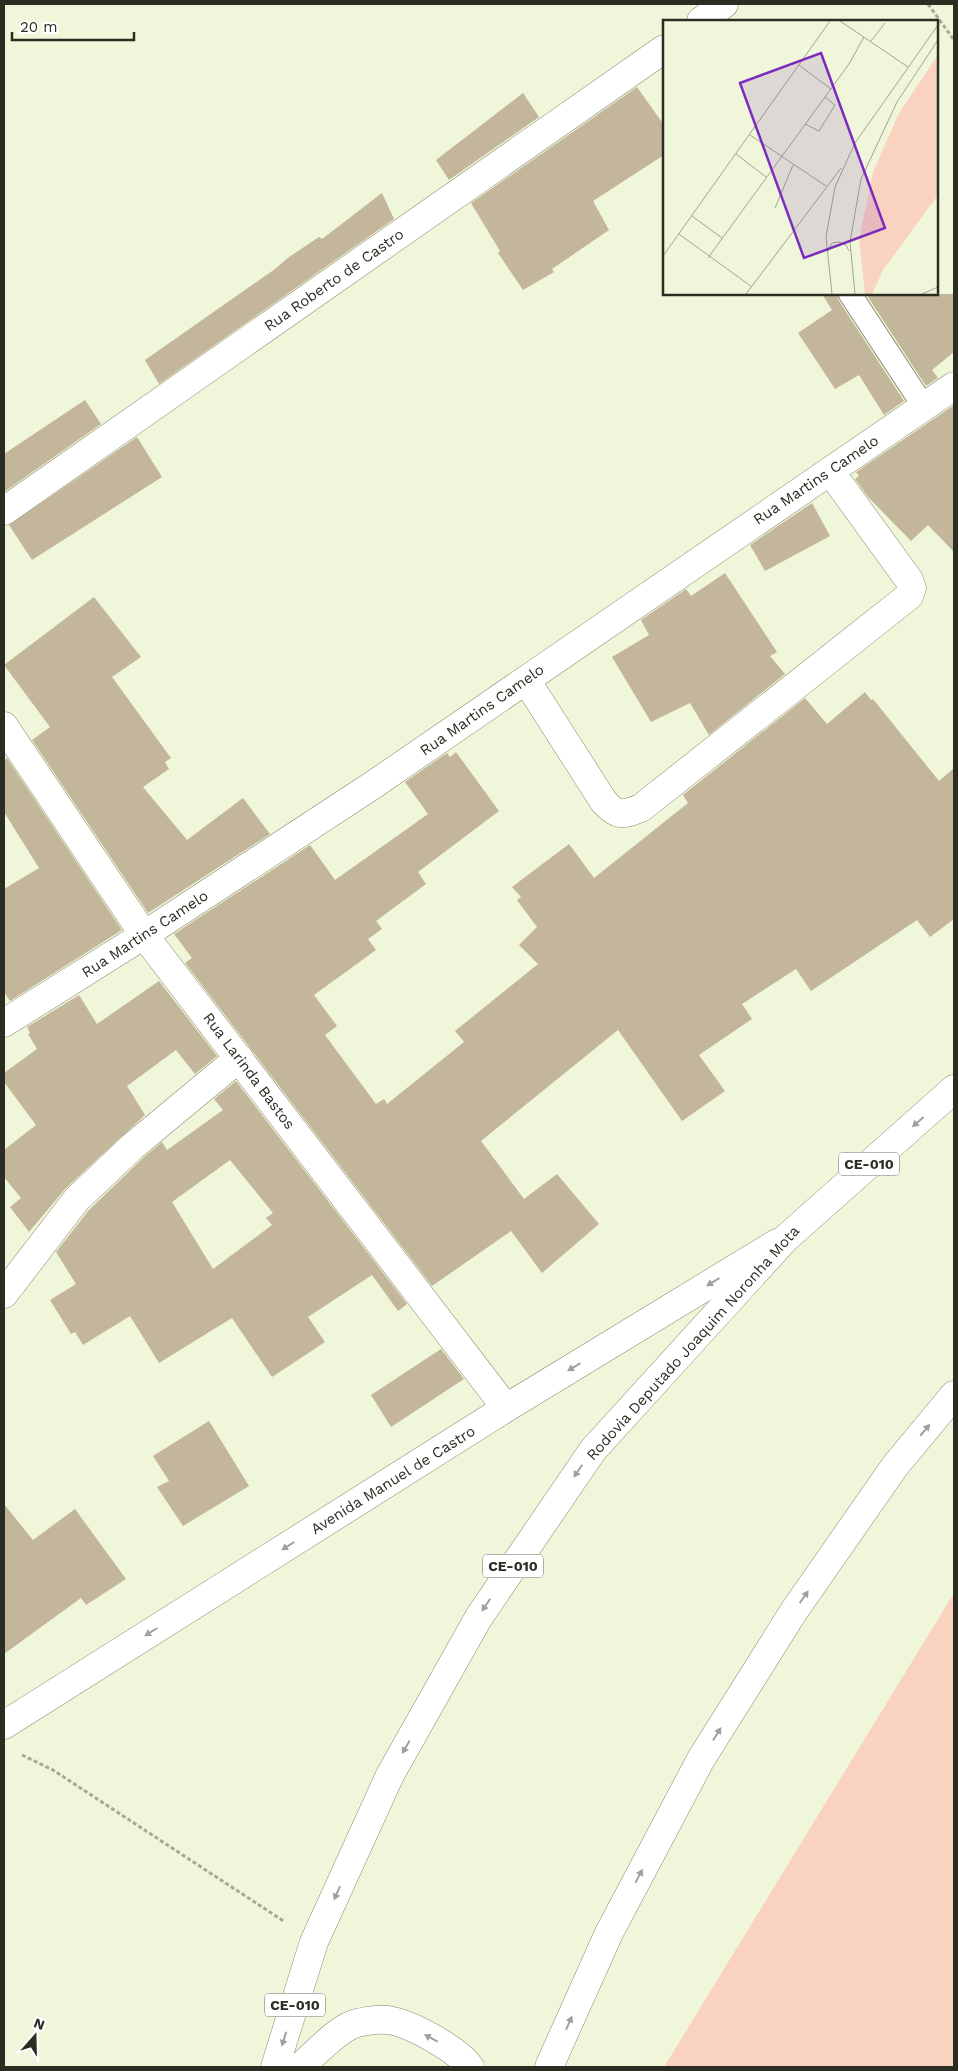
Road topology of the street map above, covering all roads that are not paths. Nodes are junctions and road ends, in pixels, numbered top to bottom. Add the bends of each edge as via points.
1 (724, 4) edge
2 (702, 20) edge
3 (663, 50) edge
4 (851, 295) edge
5 (954, 386) edge
6 (924, 406) junction
7 (830, 471) junction
8 (4, 511) edge
9 (526, 680) junction
10 (4, 726) edge
11 (144, 935) junction
12 (4, 1023) edge
13 (239, 1058) junction
14 (954, 1089) edge
15 (784, 1239) junction
16 (4, 1294) edge
17 (954, 1394) edge
18 (506, 1408) junction
19 (4, 1725) edge
20 (275, 2067) edge
21 (300, 2067) edge
22 (470, 2067) edge
23 (549, 2067) edge

1 - 2 main road
3 - 8 main road, Rua Roberto de Castro
4 - 6 lane
5 - 6 main road, Rua Martins Camelo
6 - 7 main road, Rua Martins Camelo
7 - 9 main road, Rua Martins Camelo
7 - 9 main road via 909,580 910,596 641,808 626,814 614,812 604,802
9 - 11 main road, Rua Martins Camelo
10 - 11 main road, Rua Larinda Bastos
11 - 12 main road, Rua Martins Camelo
11 - 13 main road, Rua Larinda Bastos
13 - 16 main road via 133,1146 78,1199
13 - 18 main road, Rua Larinda Bastos
14 -> 15 main road, Rodovia Deputado Joaquim Noronha Mota / CE-010
15 -> 18 main road, Avenida Manuel de Castro
15 -> 20 main road, Rodovia Deputado Joaquim Noronha Mota / CE-010 via 593,1450 478,1616 390,1775 314,1942
23 -> 17 main road via 609,1933 701,1759 794,1611 895,1466
18 -> 19 main road, Avenida Manuel de Castro
22 -> 21 main road via 432,2037 388,2020 356,2023 335,2036

